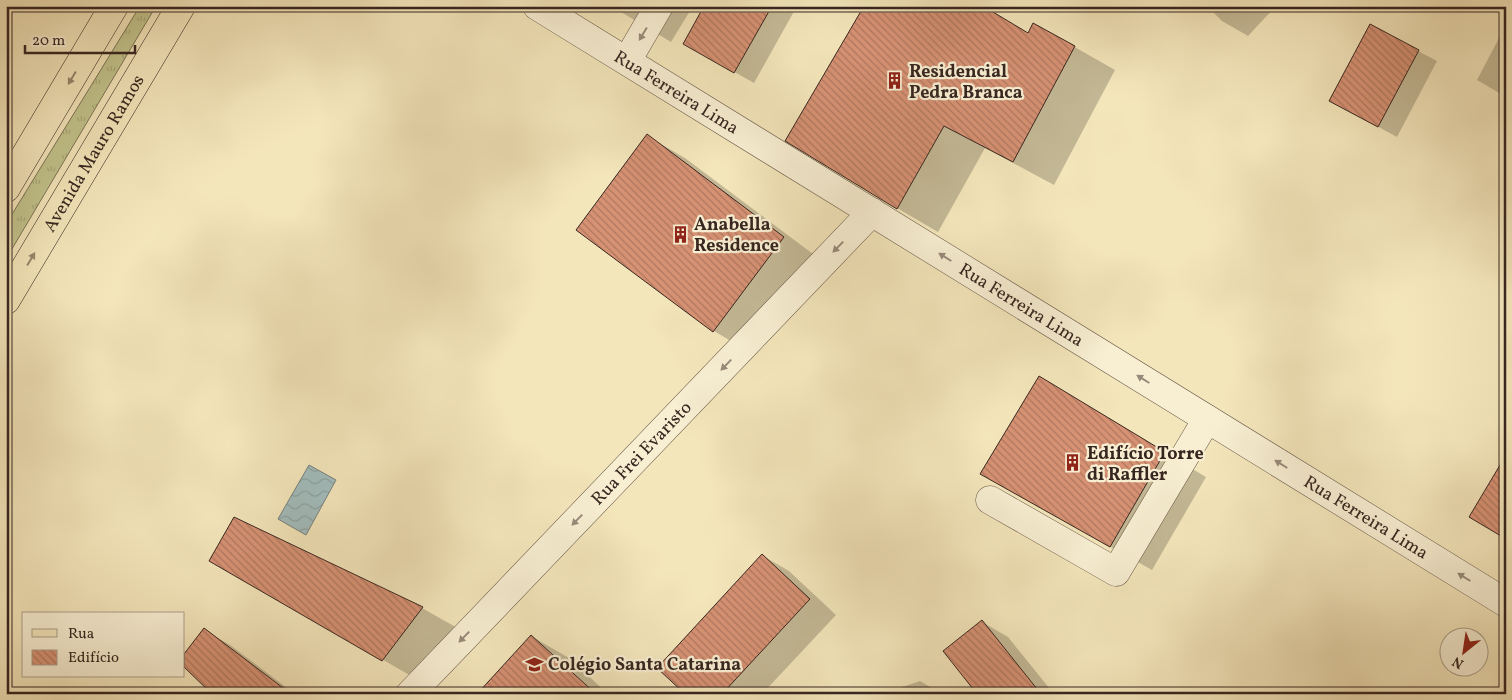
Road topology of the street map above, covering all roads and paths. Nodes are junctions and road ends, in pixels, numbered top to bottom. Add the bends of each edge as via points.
1 (114, 6) edge
2 (181, 6) edge
3 (537, 6) edge
4 (659, 6) edge
5 (627, 61) junction
6 (6, 188) edge
7 (872, 212) junction
8 (6, 300) edge
9 (1207, 419) junction
10 (990, 500) dead end
11 (1506, 603) edge
12 (410, 694) edge

1 -> 6 main road
8 -> 2 main road, Avenida Mauro Ramos
3 - 5 street, Rua Ferreira Lima
4 -> 5 street
5 - 7 street, Rua Ferreira Lima
9 -> 7 street, Rua Ferreira Lima
7 -> 12 street, Rua Frei Evaristo
9 - 10 street via 1116,572
11 -> 9 street, Rua Ferreira Lima

